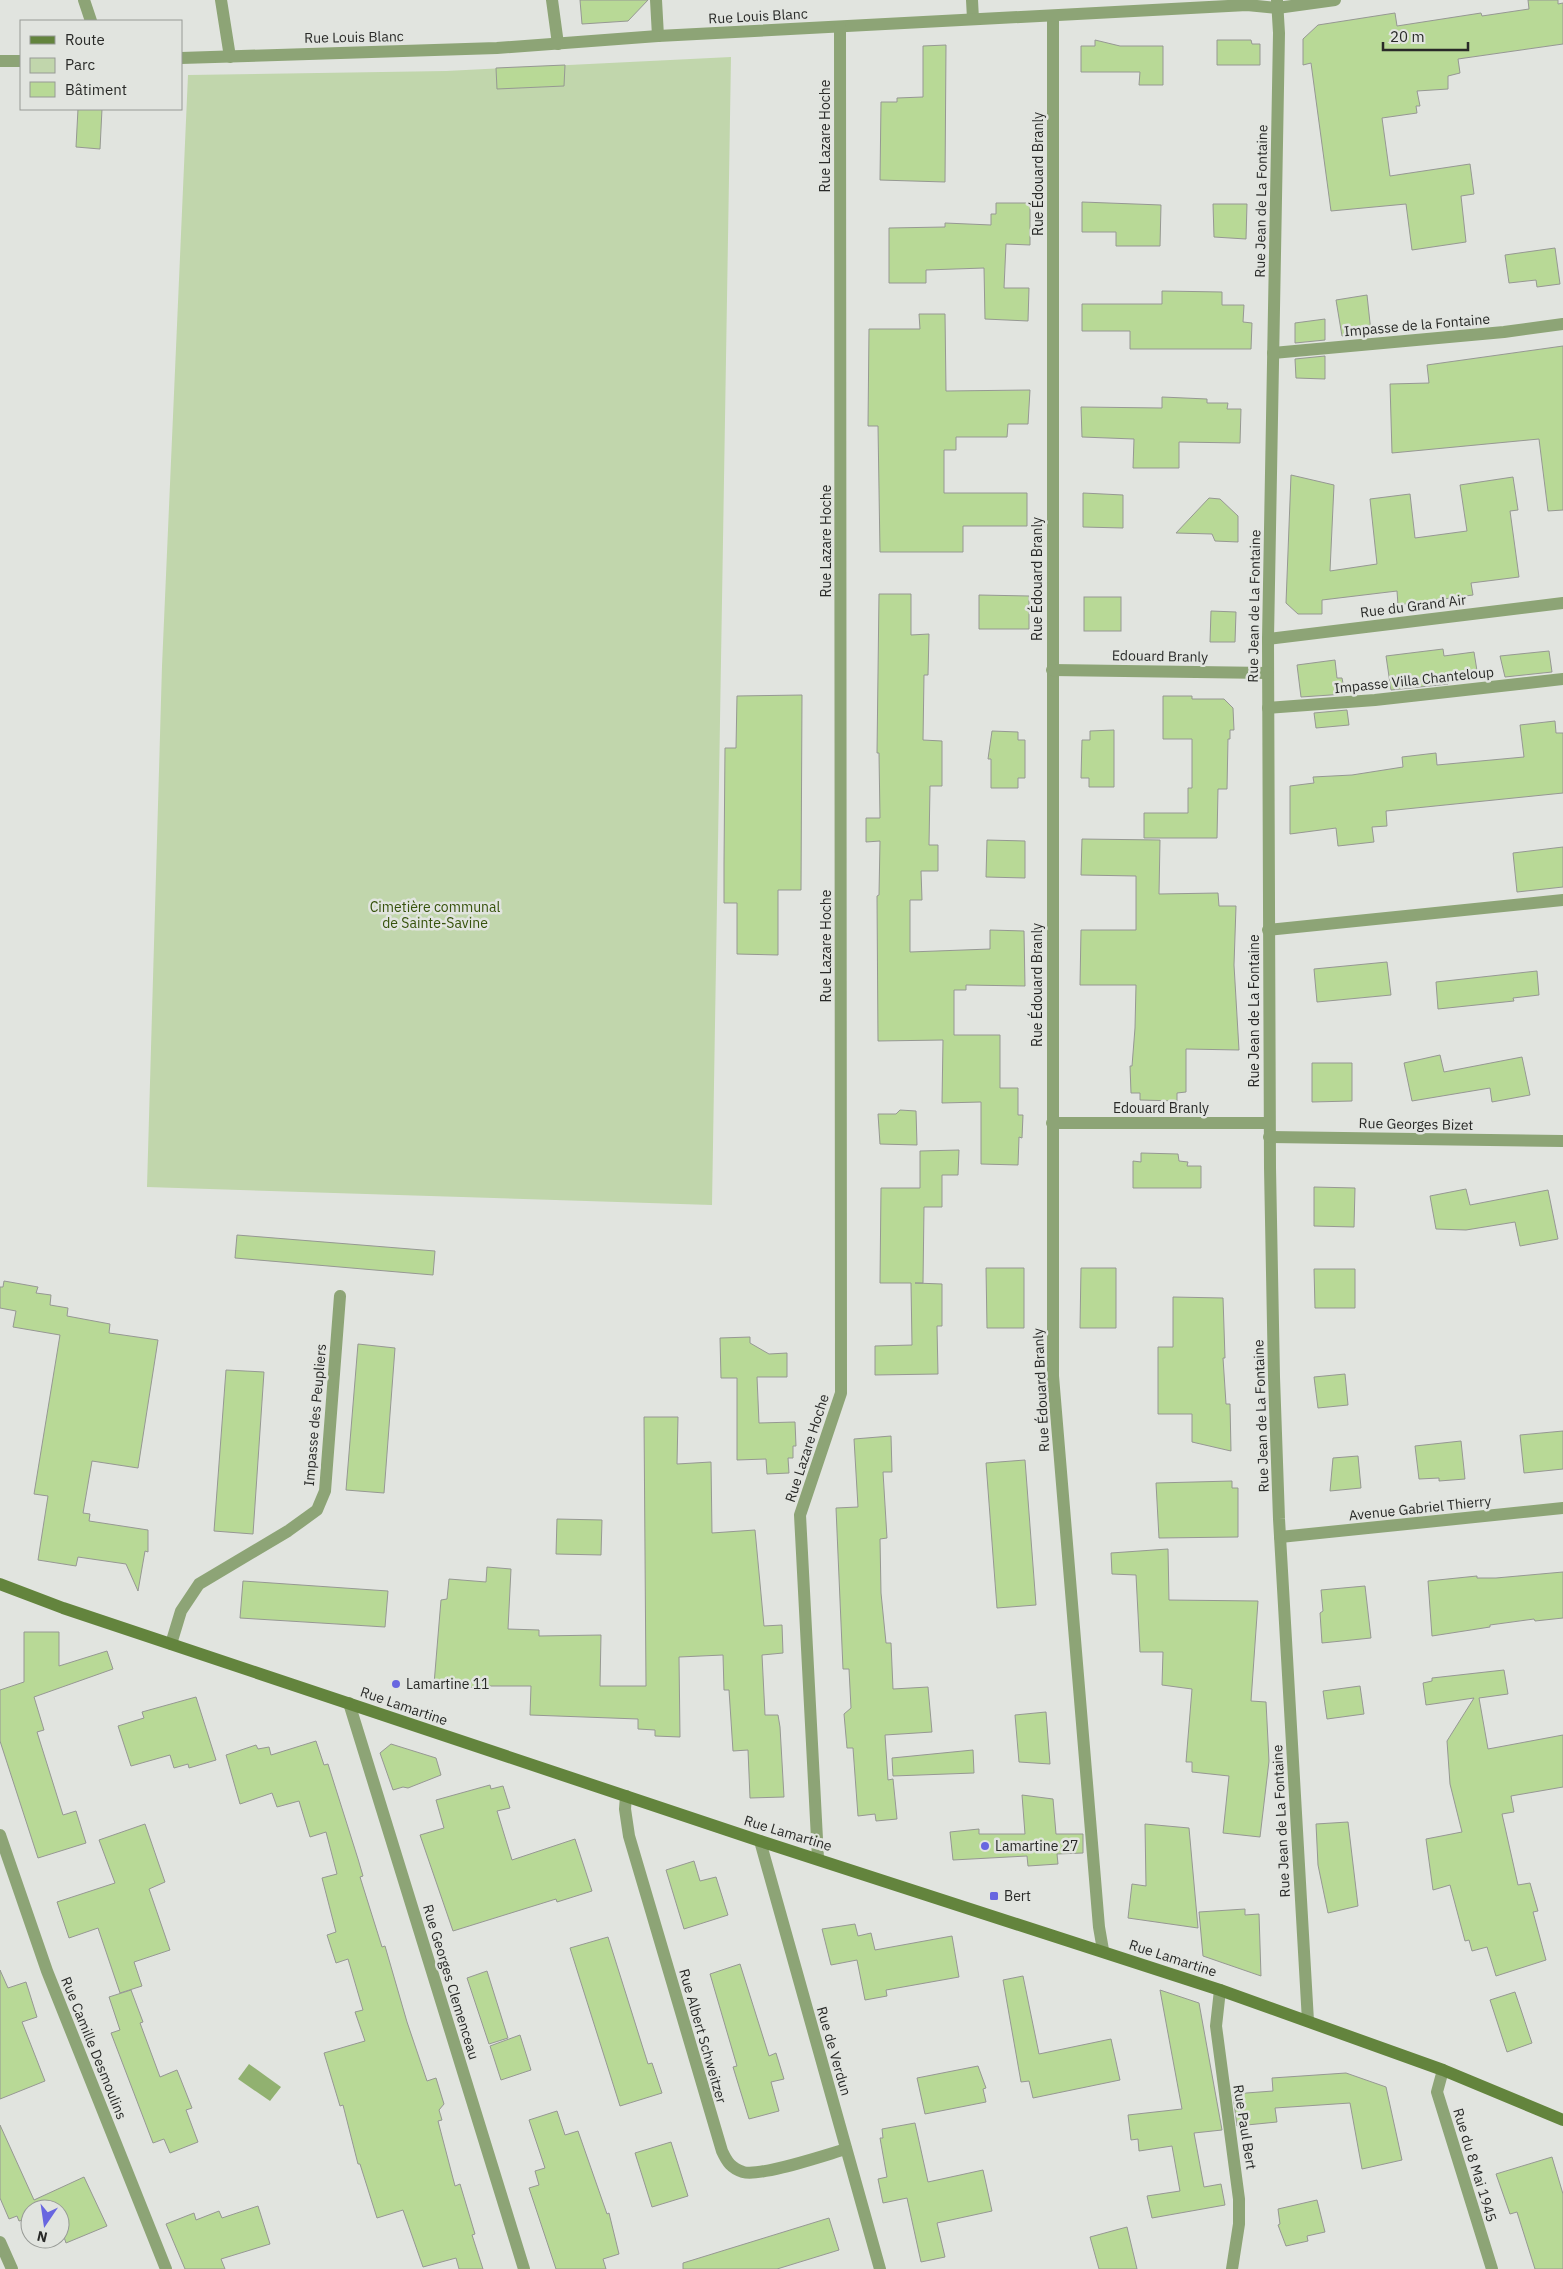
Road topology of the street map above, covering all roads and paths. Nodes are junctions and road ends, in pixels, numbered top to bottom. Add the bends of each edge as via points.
1 (84, 0) edge
2 (221, 0) edge
3 (552, 0) edge
4 (656, 0) edge
5 (972, 0) edge
6 (1335, 0) edge
7 (1276, 4) edge
8 (1053, 16) junction
9 (973, 19) junction
10 (91, 20) edge
11 (840, 27) junction
12 (658, 36) junction
13 (558, 44) junction
14 (230, 57) junction
15 (182, 58) edge
16 (20, 61) edge
17 (0, 62) edge
18 (1563, 324) edge
19 (1273, 353) junction
20 (1563, 602) edge
21 (1268, 639) junction
22 (1052, 670) junction
23 (1268, 673) junction
24 (1563, 679) edge
25 (1268, 708) junction
26 (1563, 900) edge
27 (1268, 930) junction
28 (1052, 1123) junction
29 (1269, 1123) junction
30 (1269, 1137) junction
31 (1563, 1141) edge
32 (340, 1296) dead end
33 (1563, 1508) edge
34 (1280, 1537) junction
35 (0, 1584) edge
36 (171, 1644) junction
37 (349, 1703) junction
38 (626, 1796) junction
39 (0, 1835) edge
40 (760, 1841) junction
41 (818, 1858) junction
42 (1103, 1950) junction
43 (1220, 1990) junction
44 (1308, 2021) junction
45 (1443, 2070) junction
46 (1563, 2120) edge
47 (846, 2149) junction
48 (0, 2242) edge
49 (12, 2269) edge
50 (166, 2269) edge
51 (524, 2269) edge
52 (880, 2269) edge
53 (1232, 2269) edge
54 (1492, 2269) edge

1 - 10 street
2 - 14 street
3 - 13 street
4 - 12 street
5 - 9 street
6 - 7 street, Rue Louis Blanc
7 - 8 street, Rue Louis Blanc
7 - 19 street, Rue Jean de La Fontaine via 1279,33
8 - 9 street, Rue Louis Blanc
8 - 22 street, Rue Édouard Branly
9 - 11 street, Rue Louis Blanc
11 - 12 street, Rue Louis Blanc
11 - 41 street, Rue Lazare Hoche via 841,1393 800,1516
12 - 13 street, Rue Louis Blanc
13 - 14 street, Rue Louis Blanc
14 - 15 street, Rue Louis Blanc
16 - 17 street
18 - 19 street, Impasse de la Fontaine
19 - 21 street, Rue Jean de La Fontaine
20 - 21 street, Rue du Grand Air
21 - 23 street, Rue Jean de La Fontaine
22 - 23 street, Edouard Branly
22 - 28 street, Rue Édouard Branly
23 - 25 street, Rue Jean de La Fontaine
24 - 25 street, Impasse Villa Chanteloup via 1375,700
25 - 27 street, Rue Jean de La Fontaine
26 - 27 street
27 - 29 street, Rue Jean de La Fontaine
28 - 29 street, Edouard Branly
28 - 42 street, Rue Édouard Branly via 1053,1376 1098,1928
29 - 30 street, Rue Jean de La Fontaine
30 - 31 street, Rue Georges Bizet
30 - 34 street, Rue Jean de La Fontaine
32 - 36 street, Impasse des Peupliers via 325,1491 318,1510 199,1584 181,1611
33 - 34 street, Avenue Gabriel Thierry
34 - 44 street, Rue Jean de La Fontaine
35 - 36 street, Rue Lamartine
36 - 37 street, Rue Lamartine
37 - 38 street, Rue Lamartine
37 - 51 street, Rue Georges Clemenceau
38 - 40 street, Rue Lamartine
38 - 47 street, Rue Albert Schweitzer via 628,1836 722,2152 730,2166 745,2172 768,2170
39 - 50 street, Rue Camille Desmoulins via 47,1971
40 - 41 street, Rue Lamartine
40 - 47 street, Rue de Verdun
41 - 42 street, Rue Lamartine
42 - 43 street, Rue Lamartine
43 - 44 street, Rue Lamartine
43 - 53 street, Rue Paul Bert via 1216,2026 1239,2199
44 - 45 street, Rue Lamartine
45 - 46 street, Rue Lamartine
45 - 54 street, Rue du 8 Mai 1945 via 1438,2092
47 - 52 street, Rue de Verdun
48 - 49 street

